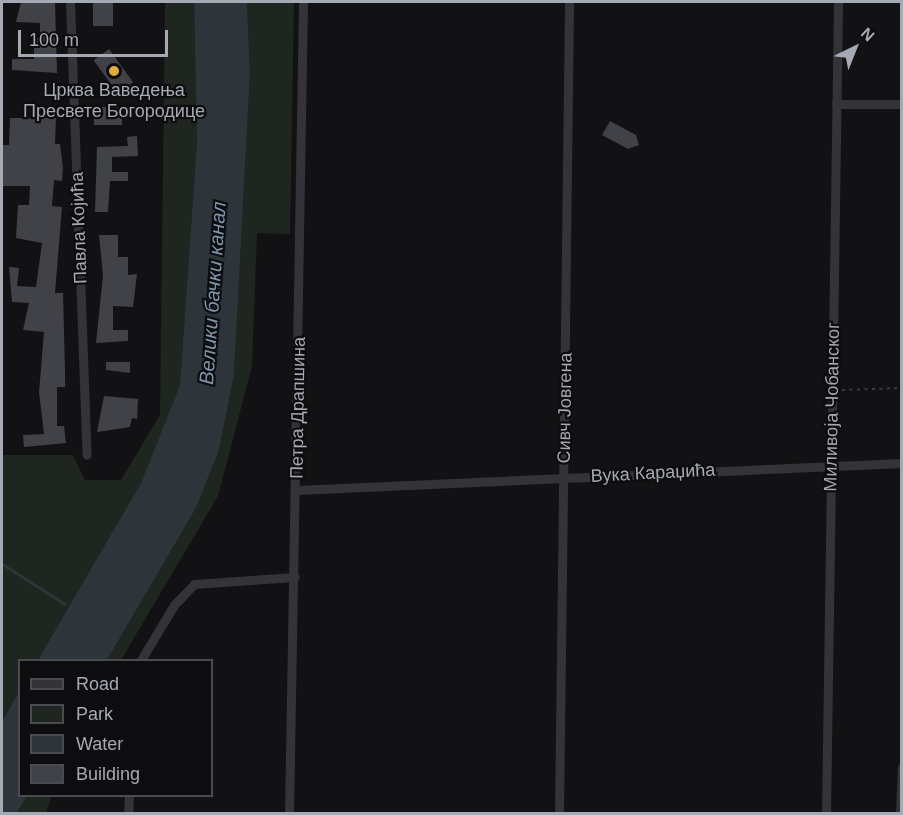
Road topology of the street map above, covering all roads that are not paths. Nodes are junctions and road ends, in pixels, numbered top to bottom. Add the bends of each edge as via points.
1 (70, 2) edge
2 (303, 2) edge
3 (569, 2) edge
4 (838, 2) edge
5 (836, 104) junction
6 (902, 104) edge
7 (87, 455) dead end
8 (902, 463) edge
9 (831, 464) junction
10 (564, 477) junction
11 (297, 490) junction
12 (295, 577) junction
13 (142, 659) edge
14 (902, 767) edge
15 (129, 797) edge
16 (128, 813) edge
17 (289, 813) edge
18 (559, 813) edge
19 (826, 813) edge
20 (900, 813) edge

1 - 7 street, Павла Којића
2 - 11 street, Петра Драпшина
3 - 10 street, Сивч Јовгена
4 - 5 street, Миливоја Чобанског
5 - 6 street
5 - 9 street, Миливоја Чобанског
8 - 9 street, Вука Караџића
9 - 10 street, Вука Караџића
9 - 19 street, Миливоја Чобанског
10 - 11 street, Вука Караџића
10 - 18 street, Сивч Јовгена
11 - 12 street, Петра Драпшина
12 - 13 street via 194,584 174,605
12 - 17 street, Петра Драпшина
14 - 20 street
15 - 16 street

